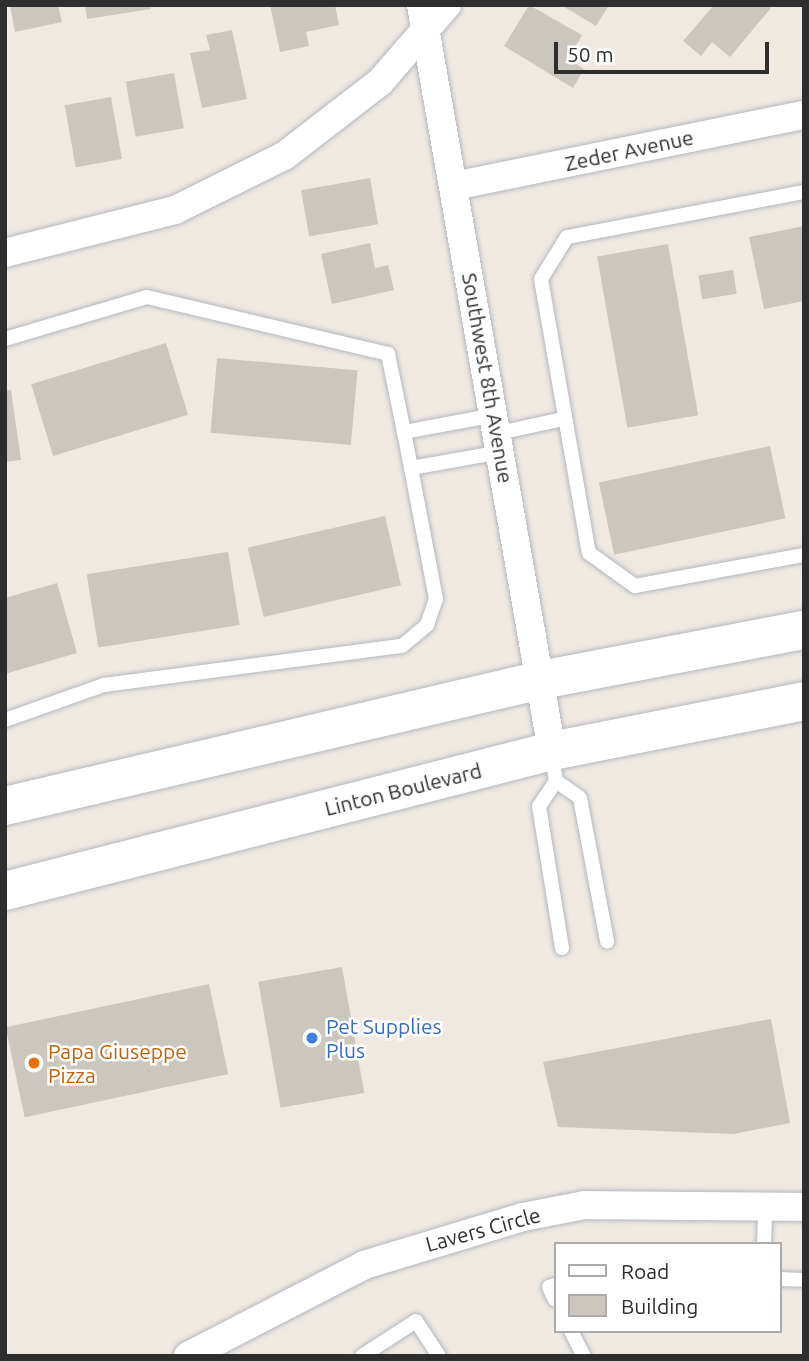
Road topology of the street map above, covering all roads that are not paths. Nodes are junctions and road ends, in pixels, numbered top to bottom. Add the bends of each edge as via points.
1 (421, 5) edge
2 (447, 5) edge
3 (427, 35) junction
4 (804, 115) edge
5 (454, 186) junction
6 (804, 192) edge
7 (5, 253) edge
8 (5, 339) edge
9 (563, 419) junction
10 (404, 432) junction
11 (498, 433) junction
12 (411, 468) junction
13 (804, 555) edge
14 (804, 630) edge
15 (541, 680) junction
16 (804, 701) edge
17 (5, 720) edge
18 (554, 766) junction
19 (5, 806) edge
20 (5, 891) edge
21 (607, 941) dead end
22 (562, 948) dead end
23 (765, 1206) junction
24 (804, 1207) edge
25 (764, 1242) edge
26 (781, 1279) edge
27 (804, 1280) edge
28 (554, 1284) edge
29 (554, 1298) edge
30 (572, 1333) edge
31 (220, 1347) edge
32 (188, 1356) edge
33 (362, 1356) edge
34 (439, 1356) edge
35 (584, 1356) edge

1 - 3 street, Southwest 8th Avenue
2 - 3 street
3 - 5 street, Southwest 8th Avenue
3 - 7 street via 344,114 220,191 106,232
4 - 5 street, Zeder Avenue
5 - 11 street, Southwest 8th Avenue
6 - 9 lane via 567,237 541,279
8 - 10 lane via 147,298 161,301 388,354
9 - 11 lane
9 - 13 lane via 589,553 635,586
10 - 11 lane
10 - 12 lane
11 - 12 lane
11 - 15 street, Southwest 8th Avenue
12 - 17 lane via 436,599 427,625 402,646 104,685
14 - 15 main road
15 - 18 street, Southwest 8th Avenue
15 - 19 main road
16 - 18 main road, Linton Boulevard
18 - 20 main road, Linton Boulevard
18 - 21 lane via 580,798
18 - 22 lane via 539,806
23 - 24 street, Lavers Circle
23 - 25 lane
23 - 31 street, Lavers Circle via 585,1205 523,1217 363,1265
26 - 27 lane
28 - 29 lane via 549,1287
30 - 35 lane
31 - 32 street, Lavers Circle
33 - 34 lane via 416,1321

